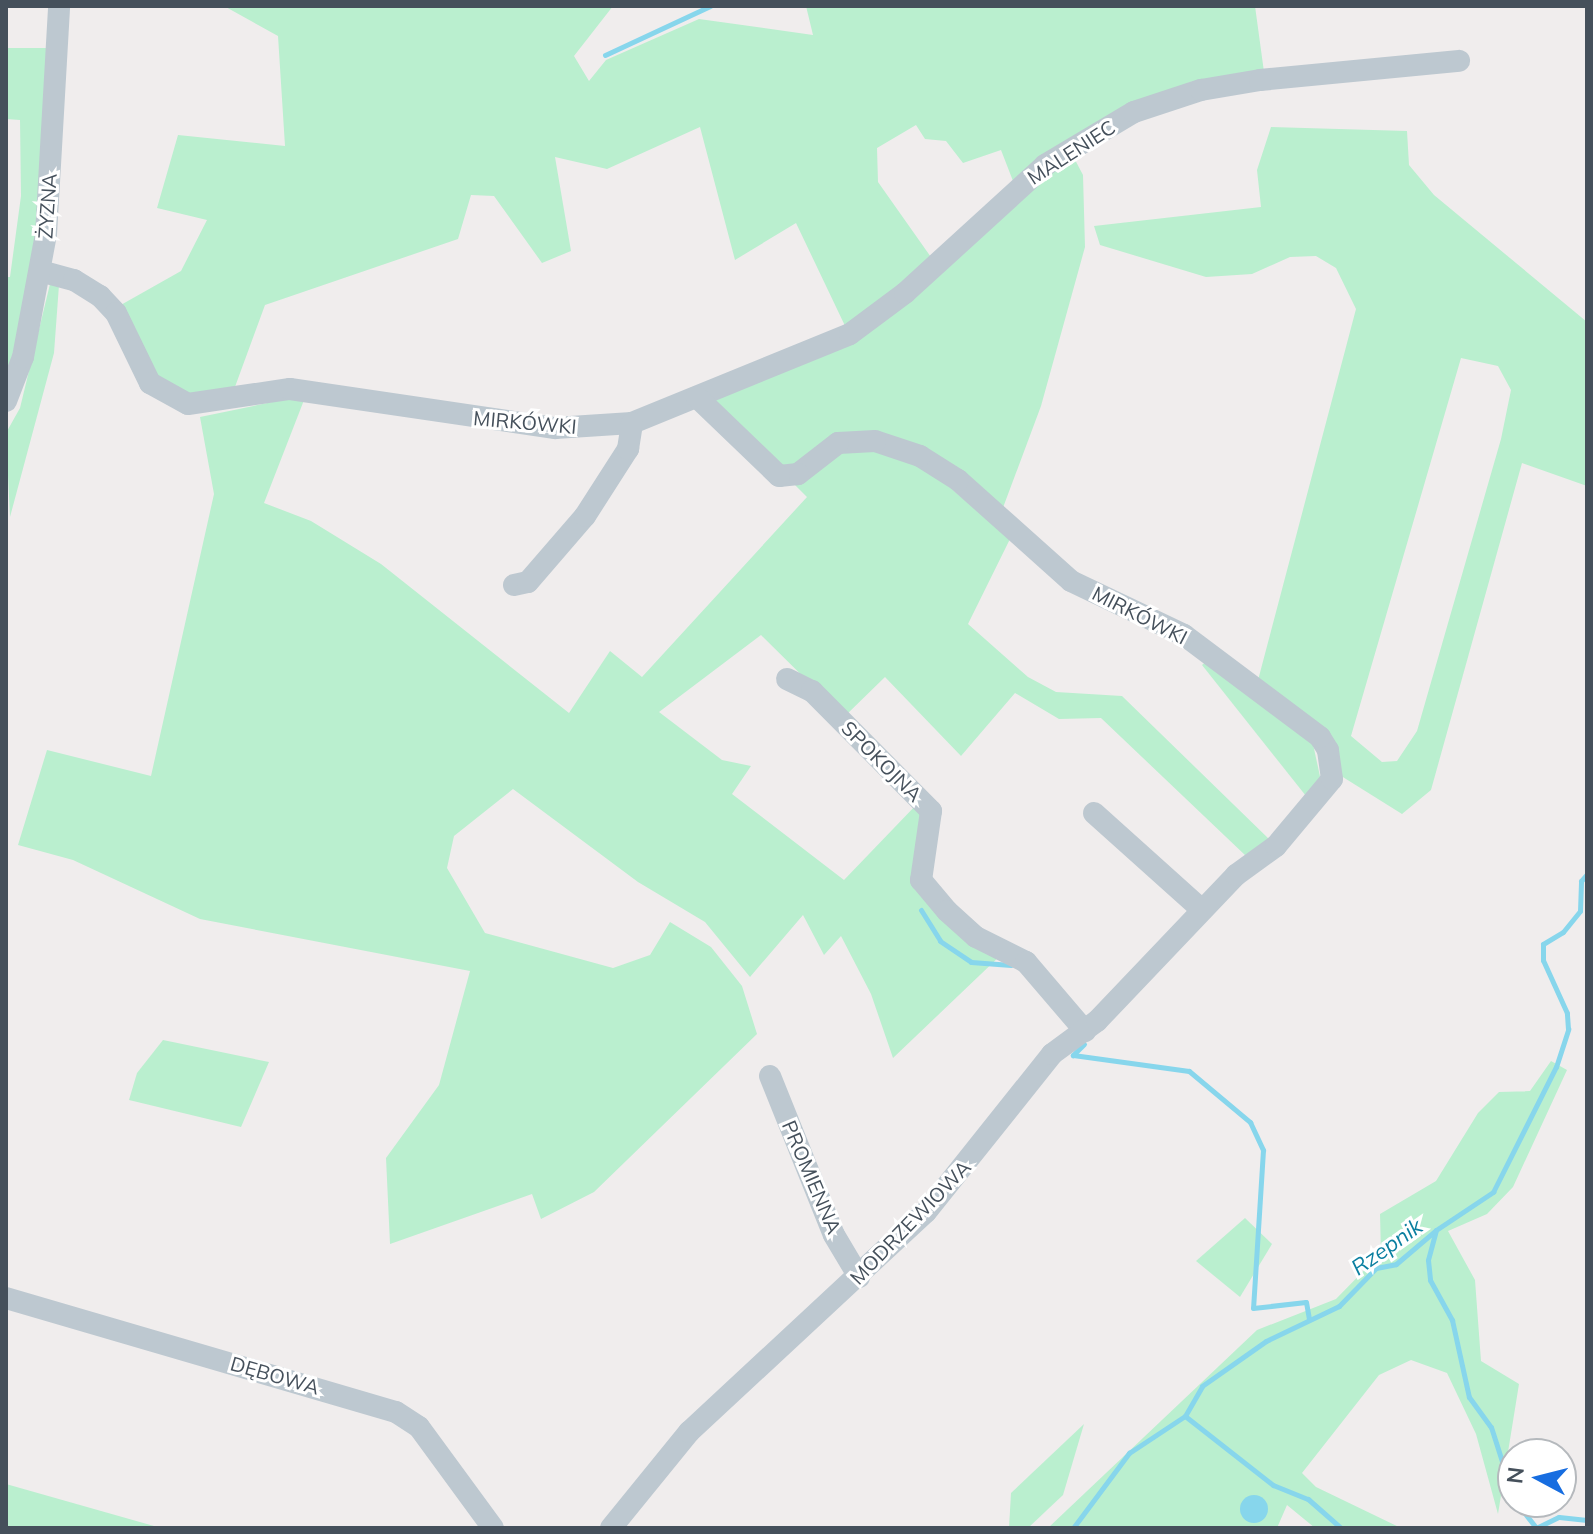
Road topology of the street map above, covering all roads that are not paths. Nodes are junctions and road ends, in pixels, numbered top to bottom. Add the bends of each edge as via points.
1 (59, 6) edge
2 (1459, 61) dead end
3 (40, 271) junction
4 (697, 397) junction
5 (6, 401) edge
6 (632, 423) junction
7 (514, 585) dead end
8 (787, 679) dead end
9 (1332, 779) joint
10 (1094, 813) dead end
11 (1202, 910) junction
12 (1085, 1031) junction
13 (770, 1076) dead end
14 (859, 1277) junction
15 (6, 1298) edge
16 (493, 1528) edge
17 (611, 1528) edge

1 - 3 street, ŻYZNA
2 - 4 street, MALENIEC via 1260,80 1201,90 1134,112 1045,165 905,293 850,334
3 - 5 street, ŻYZNA via 23,357
3 - 6 street, MIRKÓWKI via 74,280 100,296 116,313 150,383 188,404 290,389 555,428
4 - 6 street, MIRKÓWKI
4 - 9 street, MIRKÓWKI via 779,476 798,474 838,443 875,441 920,456 958,480 1071,581 1184,635 1320,737 1328,750
6 - 7 street via 628,449 585,516 528,582
8 - 12 street, SPOKOJNA via 812,691 931,811 921,880 929,890 976,937 1026,962
9 - 11 street, MODRZEWIOWA via 1276,846 1236,875
10 - 11 street
11 - 12 street, MODRZEWIOWA
12 - 14 street, MODRZEWIOWA via 1052,1054 926,1212
13 - 14 street, PROMIENNA via 834,1235
14 - 17 street, MODRZEWIOWA via 689,1432
15 - 16 street, DĘBOWA via 396,1412 419,1427

